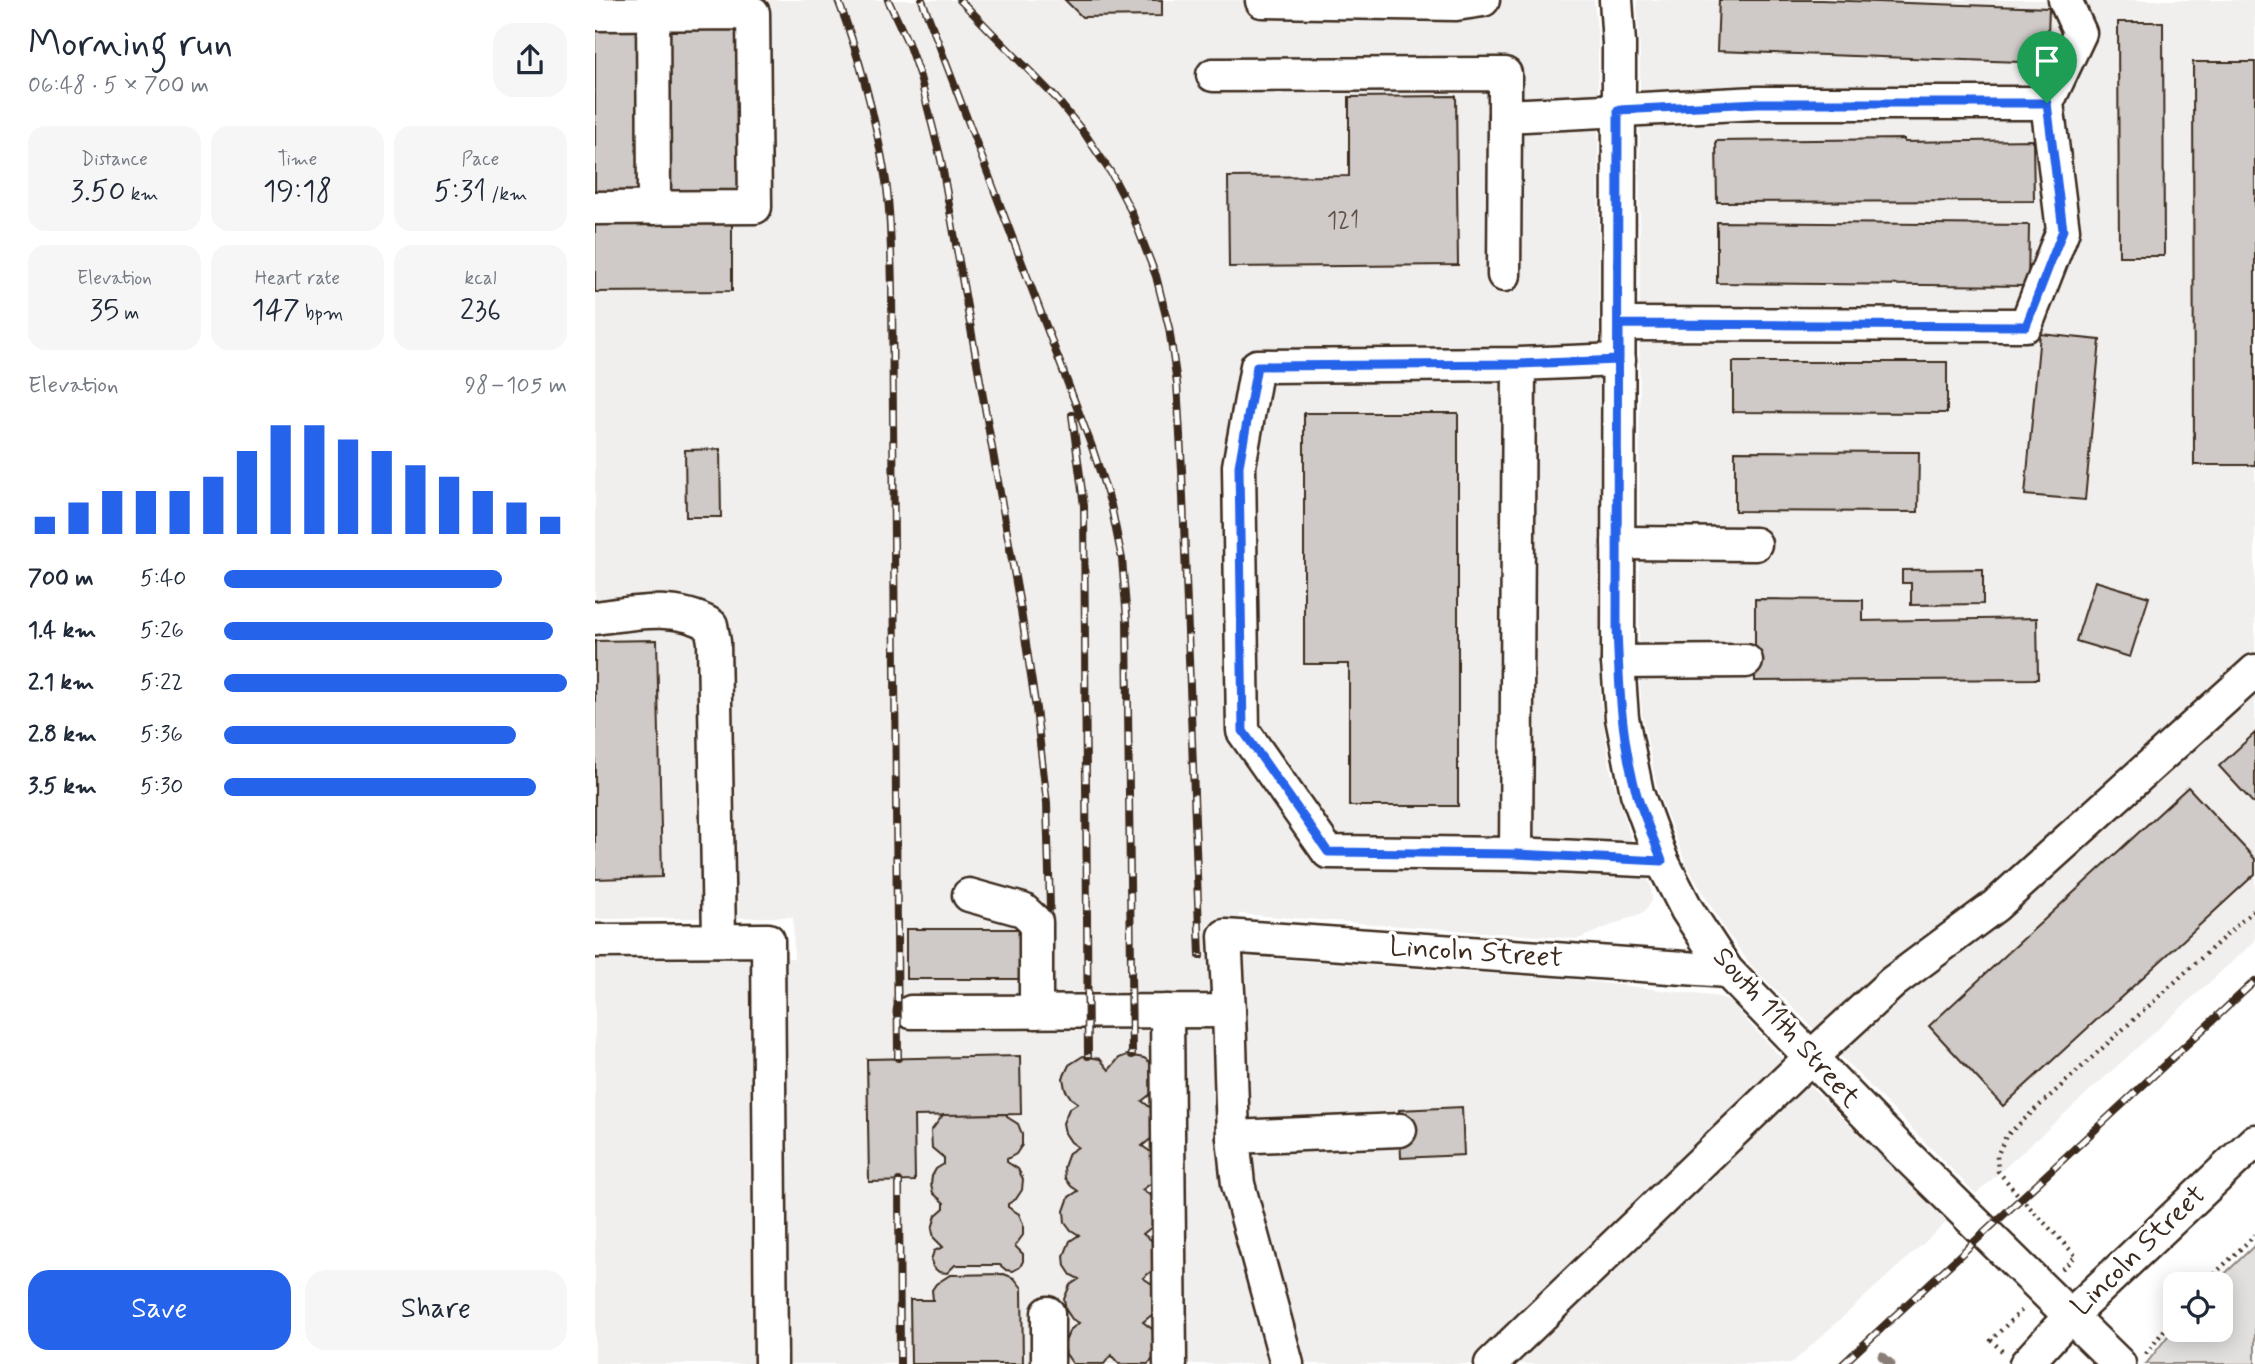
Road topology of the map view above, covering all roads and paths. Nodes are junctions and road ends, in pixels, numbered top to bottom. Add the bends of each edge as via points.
1 (1483, 0) edge
2 (1616, 0) edge
3 (2066, 0) edge
4 (1262, 1) edge
5 (653, 7) edge
6 (595, 15) edge
7 (1213, 75) dead end
8 (2047, 103) junction
9 (1618, 110) junction
10 (1505, 116) junction
11 (595, 208) edge
12 (654, 208) junction
13 (1504, 275) dead end
14 (1619, 324) junction
15 (1619, 360) junction
16 (1519, 364) junction
17 (1618, 543) junction
18 (1755, 544) dead end
19 (595, 618) edge
20 (1618, 662) junction
21 (1746, 662) dead end
22 (2255, 671) edge
23 (1516, 854) junction
24 (1662, 861) junction
25 (969, 895) dead end
26 (2255, 909) edge
27 (719, 940) junction
28 (595, 941) edge
29 (1727, 971) junction
30 (1167, 1011) junction
31 (1229, 1011) junction
32 (911, 1012) dead end
33 (1036, 1012) junction
34 (1810, 1058) junction
35 (1400, 1130) dead end
36 (1233, 1137) junction
37 (2255, 1141) edge
38 (2255, 1236) edge
39 (2076, 1256) dead end
40 (2217, 1272) edge
41 (1048, 1313) dead end
42 (2071, 1315) junction
43 (2002, 1330) dead end
44 (2163, 1332) edge
45 (1997, 1346) dead end
46 (771, 1364) edge
47 (1048, 1364) edge
48 (1170, 1364) edge
49 (1287, 1364) edge
50 (1491, 1364) edge
51 (2026, 1364) edge
52 (2119, 1364) edge
53 (2139, 1364) edge

1 - 4 street via 1456,4
2 - 9 street, South 11th Street
3 - 8 street via 2080,33
5 - 6 street
5 - 12 street
5 - 12 street via 753,13 755,179 755,207
7 - 10 street via 1506,74
8 - 9 street via 1758,103
8 - 14 street via 2063,230 2026,326
9 - 10 street
9 - 14 street, South 11th Street
10 - 13 street
11 - 12 street
14 - 15 street, South 11th Street
15 - 16 street
15 - 17 street, South 11th Street
16 - 23 street
16 - 23 street via 1257,366 1239,466 1243,731 1328,852
17 - 18 street
17 - 20 street, South 11th Street
19 - 27 street via 673,612 711,625
20 - 21 street
20 - 24 street, South 11th Street via 1622,718 1637,793
22 - 34 street via 1995,906 1893,982
23 - 24 street
24 - 29 street, South 11th Street
25 - 33 street via 1023,910 1036,922
26 - 39 path via 2007,1136 1997,1156 1999,1171
27 - 28 street
27 - 46 street via 768,940
29 - 31 street, Lincoln Street via 1225,936
29 - 34 street, South 11th Street
30 - 31 street
30 - 33 street
30 - 48 street
31 - 36 street
32 - 33 street
34 - 42 street, South 11th Street
34 - 50 street
35 - 36 street
36 - 49 street via 1238,1184
37 - 42 street, Lincoln Street
38 - 40 path
41 - 47 street
42 - 51 street, Lincoln Street
42 - 52 street, South 11th Street
43 - 45 path via 1991,1340
44 - 53 path

